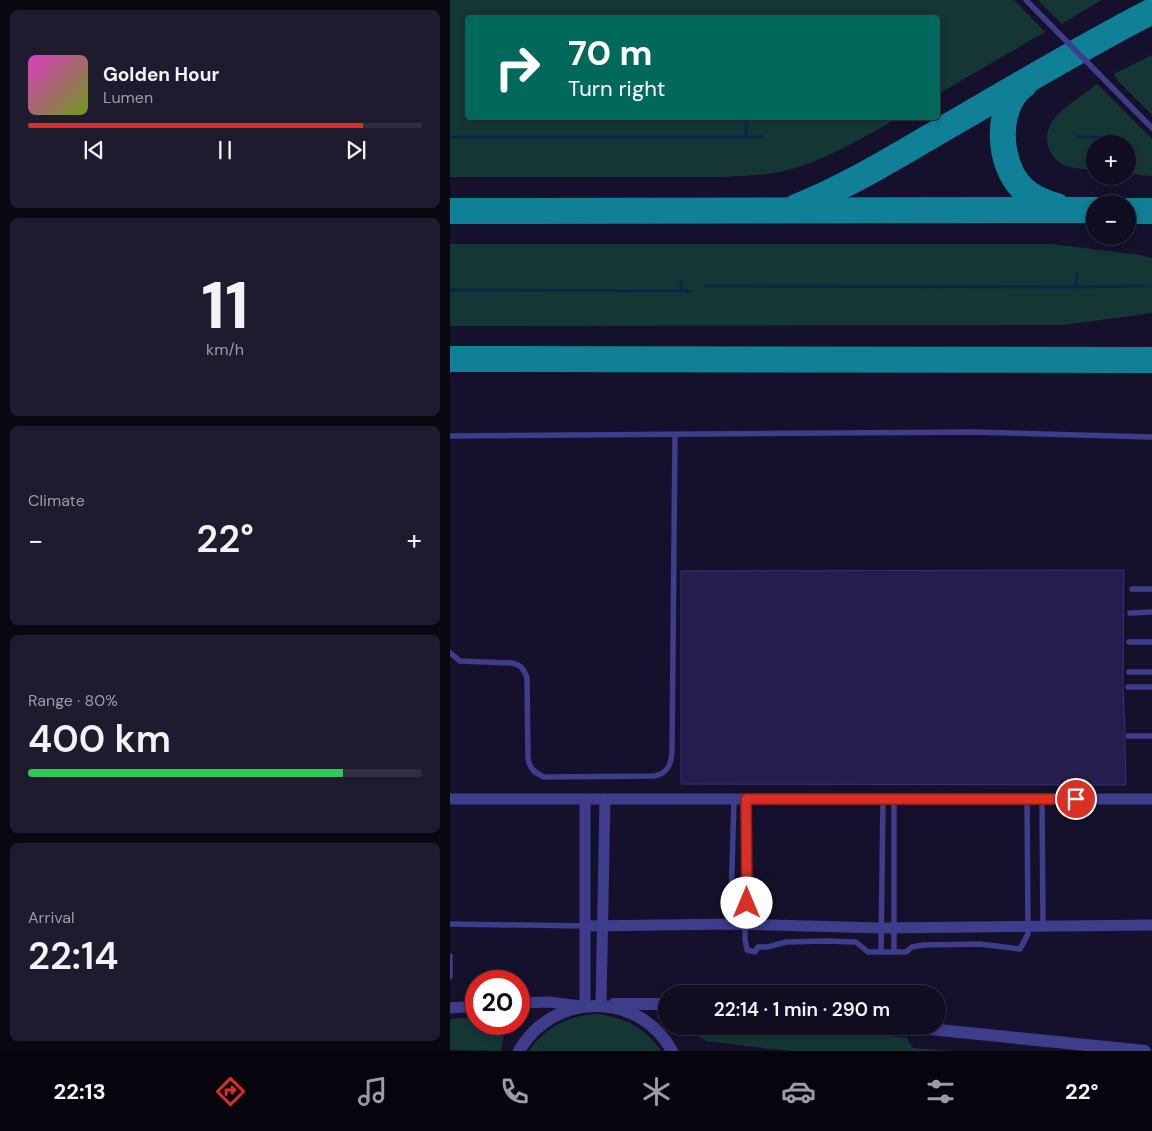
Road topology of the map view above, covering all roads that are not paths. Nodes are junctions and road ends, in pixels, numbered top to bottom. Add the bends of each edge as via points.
1 (1026, 0) edge
2 (1152, 128) edge
3 (675, 435) junction
4 (450, 436) edge
5 (1152, 437) edge
6 (1132, 589) dead end
7 (1152, 589) edge
8 (1130, 612) dead end
9 (1152, 612) edge
10 (1129, 642) dead end
11 (1152, 642) edge
12 (450, 653) edge
13 (1129, 672) dead end
14 (1152, 672) edge
15 (1128, 687) dead end
16 (1152, 687) edge
17 (1128, 736) dead end
18 (1152, 736) edge
19 (450, 799) edge
20 (585, 799) junction
21 (605, 799) junction
22 (734, 799) junction
23 (746, 799) junction
24 (889, 799) junction
25 (1028, 799) junction
26 (1042, 799) junction
27 (1152, 799) edge
28 (450, 924) edge
29 (740, 924) junction
30 (1028, 925) junction
31 (1043, 925) junction
32 (1152, 925) edge
33 (586, 926) junction
34 (604, 926) junction
35 (895, 927) junction
36 (881, 928) junction
37 (881, 952) junction
38 (894, 952) junction
39 (450, 956) edge
40 (450, 977) edge
41 (530, 1003) edge
42 (658, 1004) edge
43 (602, 1005) junction
44 (584, 1006) junction
45 (465, 1007) edge
46 (450, 1008) edge
47 (946, 1031) edge
48 (519, 1051) edge
49 (672, 1051) edge
50 (1145, 1051) edge

1 - 2 lane
3 - 4 lane
3 - 5 lane via 974,432
3 - 12 lane via 672,753 666,771 654,776 538,774 528,759 528,678 525,672 518,664 512,663 460,662
6 - 7 lane
8 - 9 lane
10 - 11 lane
13 - 14 lane
15 - 16 lane
17 - 18 lane
19 - 20 street
20 - 21 street
20 - 33 street
21 - 22 street
21 - 34 street
22 - 23 street
22 - 29 lane via 731,904
23 - 24 street
23 - 29 lane
24 - 25 street
24 - 35 lane
24 - 36 lane
25 - 26 street
25 - 30 lane
26 - 27 street
26 - 31 lane
28 - 33 lane
29 - 34 street
29 - 36 street
29 - 37 lane via 749,952 786,942 826,941 856,942 868,952
30 - 31 street
30 - 35 street
30 - 38 lane via 1027,938 1020,949 980,944 916,946 906,952
31 - 32 street
33 - 34 street
33 - 44 street
34 - 43 street
35 - 36 street
35 - 38 lane
36 - 37 lane
37 - 38 lane
39 - 40 lane
41 - 44 street
42 - 43 street
43 - 44 street
43 - 49 street via 644,1020
44 - 48 street via 547,1020 532,1032
45 - 46 street
47 - 50 street

